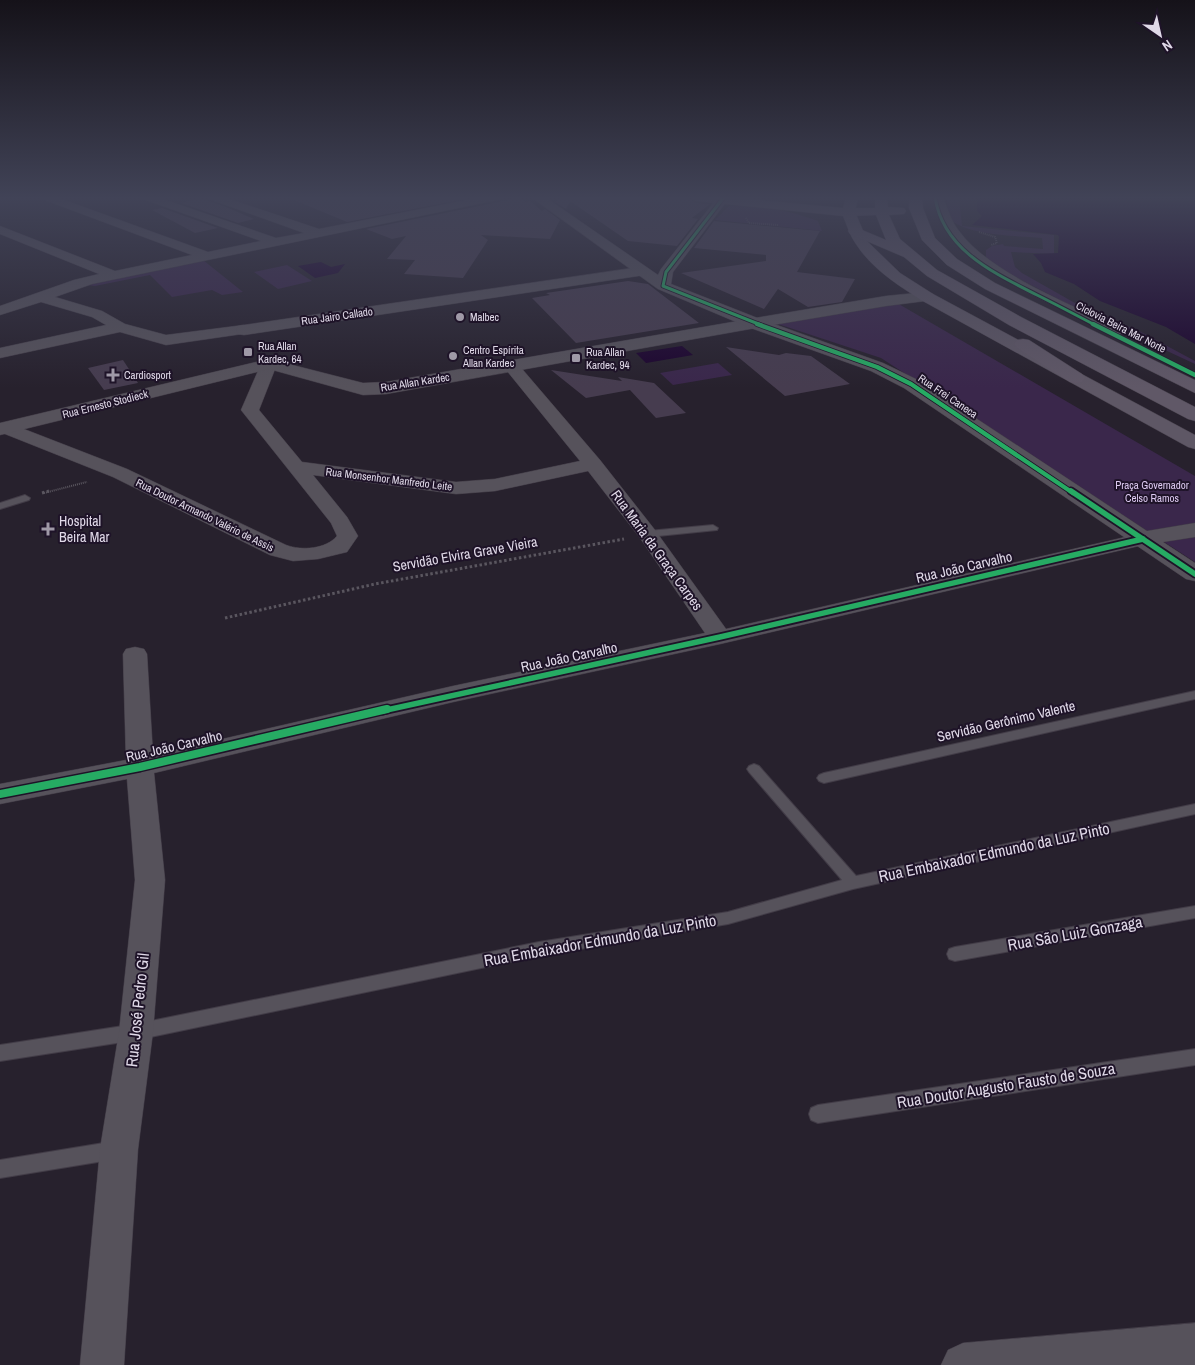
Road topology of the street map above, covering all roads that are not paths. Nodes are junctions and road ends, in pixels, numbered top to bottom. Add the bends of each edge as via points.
1 (78, 261) edge
2 (186, 261) edge
3 (625, 261) edge
4 (675, 261) edge
5 (878, 261) edge
6 (918, 261) edge
7 (951, 261) edge
8 (984, 261) edge
9 (640, 272) junction
10 (932, 273) junction
11 (114, 275) junction
12 (663, 286) junction
13 (40, 297) junction
14 (927, 297) junction
15 (0, 311) edge
16 (1015, 322) junction
17 (754, 323) junction
18 (120, 327) junction
19 (244, 330) junction
20 (1114, 338) junction
21 (0, 353) edge
22 (263, 353) junction
23 (511, 366) junction
24 (1076, 378) junction
25 (1195, 387) edge
26 (1195, 416) edge
27 (2, 429) edge
28 (1195, 444) edge
29 (593, 464) junction
30 (295, 467) junction
31 (25, 498) road end
32 (0, 506) edge
33 (713, 528) dead end
34 (1195, 530) edge
35 (648, 534) junction
36 (1142, 539) junction
37 (1195, 574) edge
38 (720, 637) junction
39 (135, 654) dead end
40 (1195, 695) edge
41 (140, 767) junction
42 (754, 769) dead end
43 (824, 778) dead end
44 (0, 794) edge
45 (1195, 810) edge
46 (853, 882) junction
47 (1195, 912) edge
48 (954, 954) dead end
49 (136, 1032) junction
50 (0, 1052) edge
51 (1195, 1057) edge
52 (818, 1114) dead end
53 (118, 1149) junction
54 (0, 1169) edge
55 (1195, 1345) edge
56 (102, 1365) edge
57 (963, 1365) edge

1 - 11 street
2 - 11 street
3 - 9 street, Rua Frei Caneca
4 - 12 street via 666,272
5 - 14 main road
6 - 10 highway
7 - 20 highway via 990,286
8 - 20 street
9 - 12 street, Rua Frei Caneca
9 - 19 street, Rua Jairo Callado
10 - 16 highway
10 - 24 highway via 948,292 970,309
11 - 13 street via 71,285
12 - 17 street, Rua Frei Caneca
13 - 15 street
13 - 18 street, Rua Jairo Callado via 97,314
14 - 17 street
14 - 24 main road
16 - 20 highway via 1059,340 1083,345
16 - 26 highway
17 - 23 street, Rua Allan Kardec
17 - 36 street, Rua Frei Caneca via 877,367 911,384
18 - 19 street, Rua Jairo Callado via 166,340
18 - 21 street
19 - 22 street
20 - 25 highway
22 - 23 street, Rua Allan Kardec via 363,389 386,388
22 - 27 street, Rua Ernesto Stodieck
22 - 30 street, Rua Doutor Armando Valério de Assis via 250,410
23 - 29 street
24 - 28 main road
27 - 30 street, Rua Doutor Armando Valério de Assis via 120,473 278,550 294,555 339,547 348,536 340,521
29 - 30 street, Rua Monsenhor Manfredo Leite via 495,485 456,488
29 - 35 street, Rua Maria da Graça Carpes
31 - 32 lane
33 - 35 lane
34 - 36 street
35 - 38 street, Rua Maria da Graça Carpes
36 - 37 street, Rua Frei Caneca
36 - 38 street, Rua João Carvalho
38 - 41 street, Rua João Carvalho via 453,694
39 - 41 street, Rua José Pedro Gil
40 - 43 lane, Servidão Gerônimo Valente
41 - 44 street, Rua João Carvalho
41 - 49 street, Rua José Pedro Gil via 150,880
42 - 46 lane
45 - 46 lane, Rua Embaixador Edmundo da Luz Pinto
46 - 49 lane, Rua Embaixador Edmundo da Luz Pinto via 728,918 539,949
47 - 48 lane, Rua São Luiz Gonzaga
49 - 50 lane, Rua Embaixador Edmundo da Luz Pinto
49 - 53 street, Rua José Pedro Gil
51 - 52 lane, Rua Doutor Augusto Fausto de Souza
53 - 54 lane
53 - 56 street, Rua José Pedro Gil
55 - 57 street

